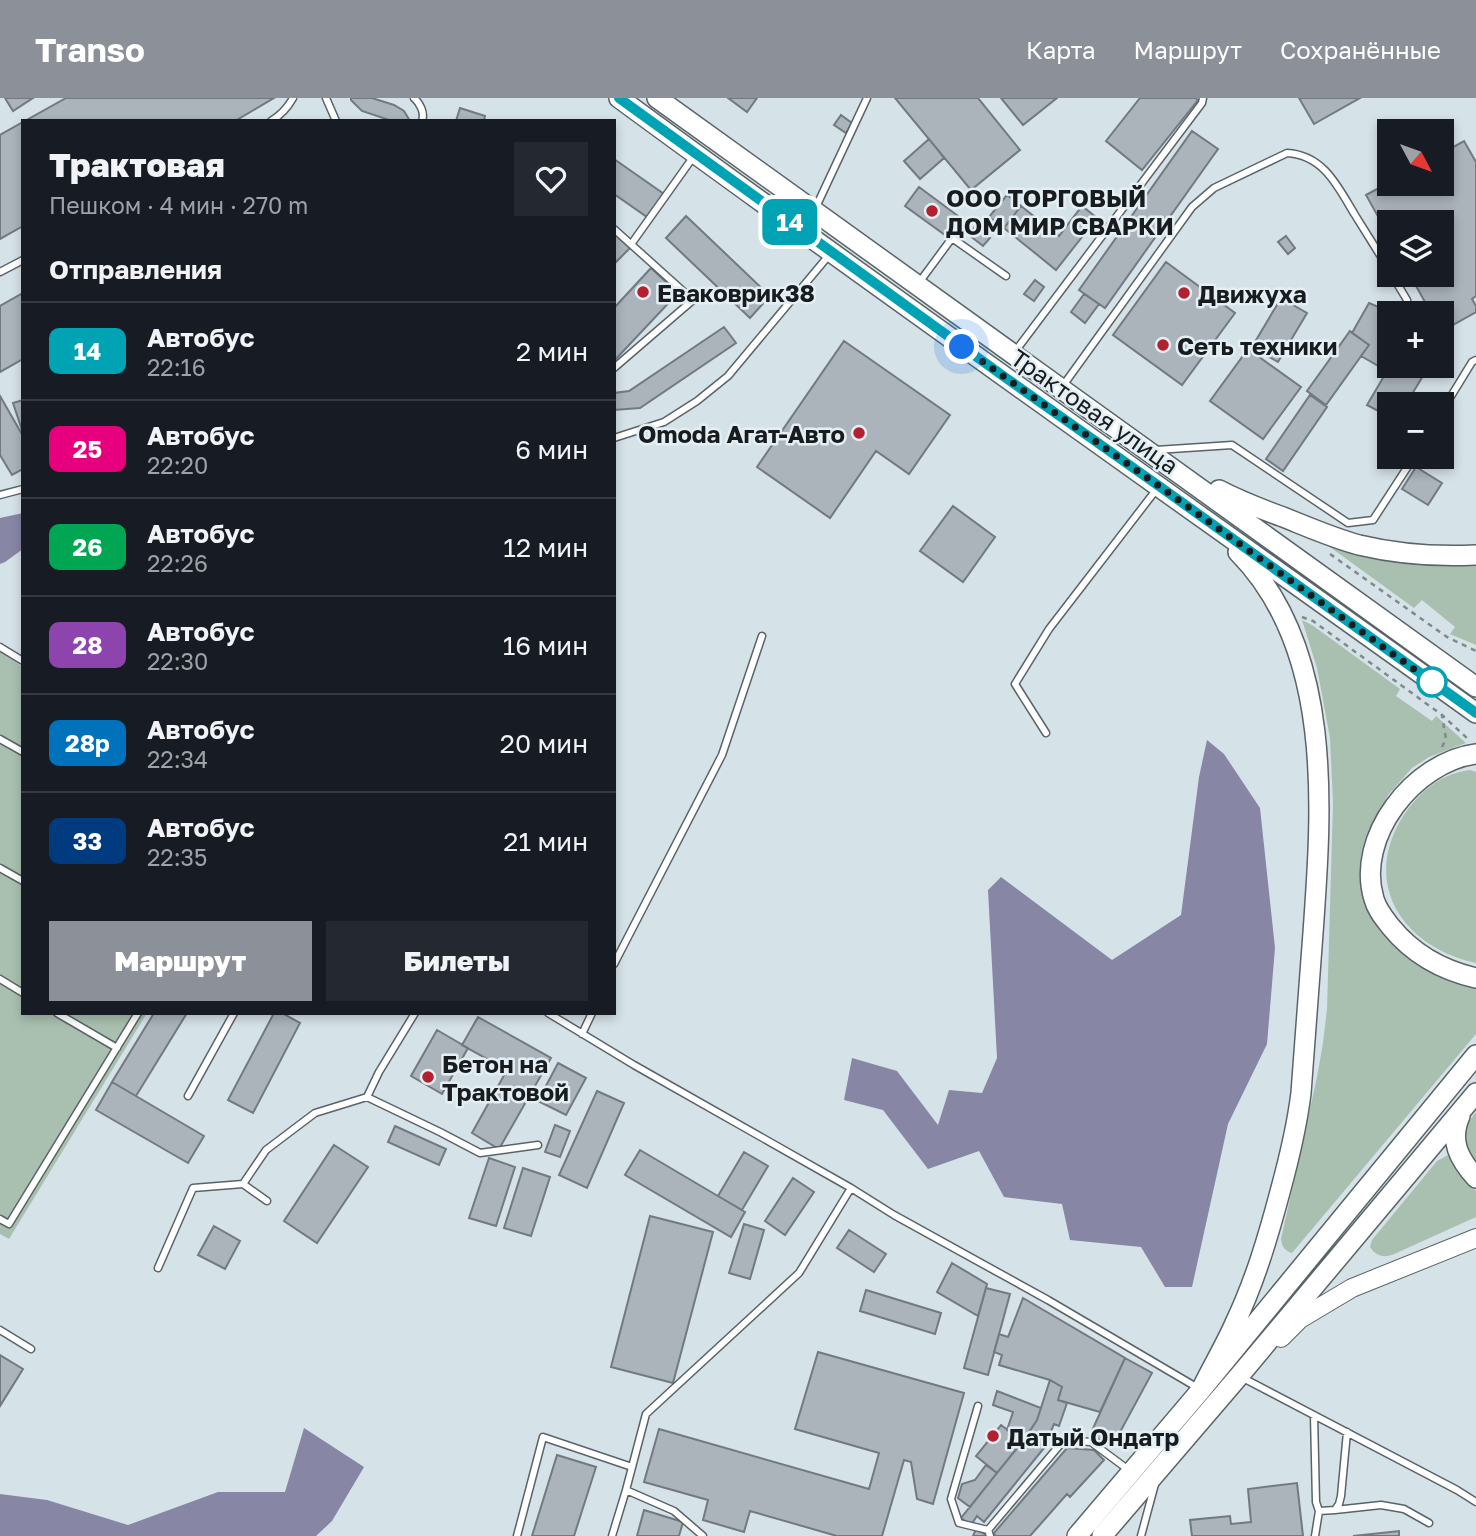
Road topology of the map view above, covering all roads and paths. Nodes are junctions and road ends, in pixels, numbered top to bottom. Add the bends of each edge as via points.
1 (293, 98) edge
2 (326, 98) edge
3 (414, 98) edge
4 (619, 98) edge
5 (657, 98) edge
6 (867, 98) edge
7 (1203, 98) edge
8 (274, 119) edge
9 (336, 119) edge
10 (423, 119) edge
11 (695, 154) junction
12 (813, 212) junction
13 (616, 231) edge
14 (632, 243) junction
15 (1377, 250) edge
16 (832, 253) junction
17 (21, 261) edge
18 (0, 272) edge
19 (1006, 276) dead end
20 (917, 286) junction
21 (1399, 287) edge
22 (1407, 300) dead end
23 (1013, 354) junction
24 (1476, 360) edge
25 (616, 366) edge
26 (1061, 389) junction
27 (1454, 392) edge
28 (616, 437) edge
29 (1147, 451) junction
30 (1167, 465) junction
31 (1406, 469) edge
32 (1159, 486) junction
33 (21, 490) edge
34 (0, 495) edge
35 (1203, 517) junction
36 (1320, 547) dead end
37 (1476, 555) edge
38 (1302, 617) dead end
39 (762, 636) dead end
40 (0, 647) edge
41 (1476, 651) edge
42 (21, 660) edge
43 (1476, 688) edge
44 (1476, 713) edge
45 (1442, 715) junction
46 (1046, 733) dead end
47 (0, 739) edge
48 (1473, 747) edge
49 (21, 751) edge
50 (1439, 753) dead end
51 (0, 868) edge
52 (21, 880) edge
53 (616, 960) edge
54 (1476, 978) edge
55 (0, 979) edge
56 (21, 992) edge
57 (60, 1015) edge
58 (137, 1015) edge
59 (233, 1015) edge
60 (414, 1015) edge
61 (551, 1015) edge
62 (591, 1015) edge
63 (582, 1034) junction
64 (117, 1048) junction
65 (1476, 1055) edge
66 (188, 1096) dead end
67 (367, 1097) junction
68 (1471, 1099) edge
69 (538, 1145) dead end
70 (1476, 1178) edge
71 (243, 1184) junction
72 (851, 1188) junction
73 (267, 1201) dead end
74 (0, 1219) edge
75 (1476, 1238) edge
76 (158, 1268) dead end
77 (0, 1330) edge
78 (31, 1349) dead end
79 (1239, 1376) junction
80 (1201, 1390) junction
81 (978, 1406) dead end
82 (1314, 1415) junction
83 (1347, 1432) junction
84 (632, 1467) junction
85 (1159, 1469) junction
86 (1131, 1472) junction
87 (626, 1490) junction
88 (1476, 1502) edge
89 (1335, 1510) junction
90 (1318, 1511) junction
91 (1429, 1523) dead end
92 (696, 1533) edge
93 (989, 1533) edge
94 (517, 1536) edge
95 (612, 1536) edge
96 (703, 1536) edge
97 (1077, 1536) edge
98 (1102, 1536) edge
99 (1141, 1536) edge
100 (1315, 1536) edge

1 - 8 lane
2 - 9 lane
3 - 10 lane
4 - 11 main road, Трактовая улица
5 - 12 main road, Трактовая улица
6 - 12 lane
7 - 23 lane
11 - 14 lane
11 - 16 main road, Трактовая улица
12 - 20 main road, Трактовая улица
13 - 14 lane
14 - 25 lane via 693,300
15 - 26 lane via 1332,177 1299,154 1287,153 1214,188 1192,207
16 - 28 lane via 728,376 664,422
16 - 32 main road, Трактовая улица
17 - 18 lane
19 - 20 lane via 952,237
20 - 23 main road, Трактовая улица
21 - 22 lane
23 - 26 main road, Трактовая улица
24 - 27 lane
26 - 29 main road, Трактовая улица
29 - 30 main road, Трактовая улица
29 - 31 lane via 1232,445 1348,523 1373,520
30 - 37 main road via 1329,536 1403,553
30 - 43 main road, Трактовая улица
32 - 35 main road, Трактовая улица
32 - 46 lane via 1049,629 1015,684
33 - 34 lane
35 - 44 main road, Трактовая улица
35 - 80 main road via 1251,566 1286,620 1313,718 1319,806 1306,1025 1294,1134 1263,1252 1236,1322
36 - 41 path via 1447,637
38 - 45 path
39 - 53 lane via 722,755
40 - 42 lane
45 - 48 path
45 - 50 path via 1446,739
47 - 49 lane
48 - 54 main road via 1430,771 1402,795 1381,831 1371,879 1380,913 1409,947 1453,972
51 - 52 lane
55 - 56 lane
57 - 64 lane
58 - 64 lane
59 - 66 lane
60 - 67 lane
61 - 63 lane
62 - 63 lane
63 - 72 lane
64 - 74 lane via 9,1224
65 - 80 main road
67 - 69 lane via 480,1153
67 - 71 lane via 315,1113 266,1150
68 - 70 main road via 1456,1126 1455,1142
68 - 79 main road
71 - 73 lane
71 - 76 lane via 193,1188
72 - 80 lane
72 - 84 lane via 799,1273 646,1414
75 - 79 main road via 1352,1288 1300,1319
77 - 78 lane
79 - 82 lane
79 - 85 main road
80 - 86 main road
81 - 93 lane via 951,1499 959,1522
82 - 83 lane
82 - 90 lane
83 - 88 lane
83 - 89 lane via 1341,1496
84 - 87 lane
84 - 94 lane via 543,1437
85 - 98 main road
85 - 99 lane
86 - 93 lane via 1091,1442 1064,1440
86 - 97 main road
87 - 92 lane via 674,1511
87 - 95 lane
89 - 90 lane
89 - 91 lane via 1381,1505 1404,1509
90 - 100 lane
92 - 96 lane

